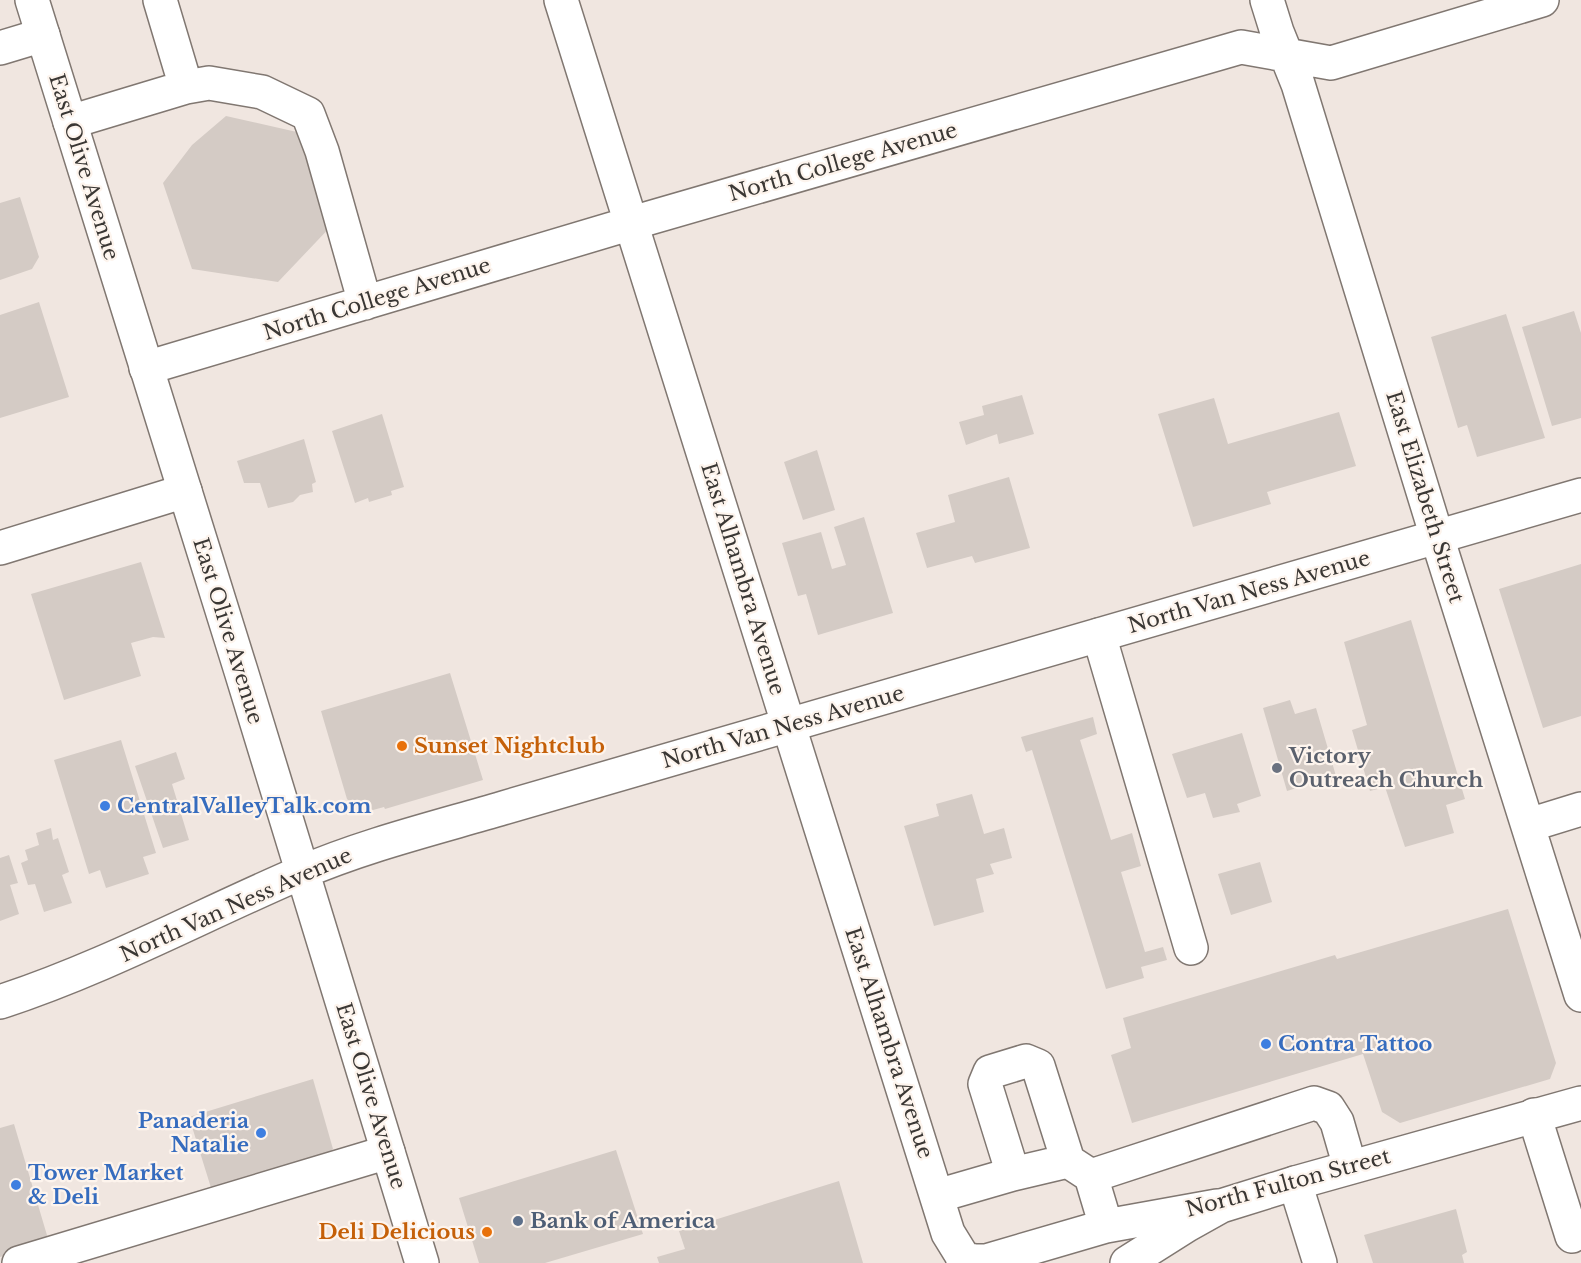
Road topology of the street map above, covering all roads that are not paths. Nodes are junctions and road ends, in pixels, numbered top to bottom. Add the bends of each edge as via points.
1 (32, 0) edge
2 (160, 0) edge
3 (561, 0) edge
4 (1267, 0) edge
5 (1542, 0) edge
6 (43, 35) junction
7 (0, 48) edge
8 (1287, 57) junction
9 (186, 87) junction
10 (70, 122) junction
11 (632, 223) junction
12 (366, 303) junction
13 (147, 368) junction
14 (185, 491) junction
15 (1581, 495) edge
16 (1437, 537) junction
17 (0, 548) edge
18 (1099, 635) junction
19 (789, 726) junction
20 (1581, 809) edge
21 (1529, 825) junction
22 (302, 872) junction
23 (1191, 948) dead end
24 (1581, 995) edge
25 (0, 1002) edge
26 (1581, 1103) edge
27 (1534, 1115) junction
28 (388, 1152) junction
29 (1350, 1167) junction
30 (1079, 1168) junction
31 (1012, 1174) junction
32 (1294, 1183) junction
33 (938, 1196) junction
34 (1221, 1206) junction
35 (1106, 1226) junction
36 (1572, 1236) dead end
37 (963, 1261) edge
38 (19, 1263) edge
39 (422, 1263) edge
40 (1127, 1263) edge
41 (1320, 1263) edge

1 - 6 street, East Olive Avenue
2 - 9 street
3 - 11 street, East Alhambra Avenue
4 - 8 street, East Elizabeth Street
5 - 8 street, North College Avenue via 1331,63
6 - 7 street
6 - 10 street, East Olive Avenue
8 - 11 street, North College Avenue via 1241,47
8 - 16 street, East Elizabeth Street
9 - 10 street
9 - 12 street via 209,82 262,92 308,114
10 - 13 street, East Olive Avenue
11 - 12 street, North College Avenue
11 - 19 street, East Alhambra Avenue
12 - 13 street, North College Avenue
13 - 14 street, East Olive Avenue
14 - 17 street
14 - 22 street, East Olive Avenue
15 - 16 street, North Van Ness Avenue
16 - 18 street, North Van Ness Avenue
16 - 21 street, East Elizabeth Street
18 - 19 street, North Van Ness Avenue
18 - 23 street
19 - 22 street, North Van Ness Avenue via 503,808
19 - 33 street, East Alhambra Avenue
20 - 21 street
21 - 24 street, East Elizabeth Street
22 - 25 street, North Van Ness Avenue via 110,960
22 - 28 street, East Olive Avenue
26 - 27 street, North Fulton Street
27 - 29 street, North Fulton Street
27 - 36 street
28 - 38 street
28 - 39 street, East Olive Avenue
29 - 30 street via 1337,1122 1328,1108 1314,1103
29 - 32 street, North Fulton Street
30 - 31 street
30 - 31 street via 1038,1066 1026,1061 990,1072 985,1084
30 - 35 street
31 - 33 street
32 - 34 street, North Fulton Street
32 - 41 street
33 - 37 street, East Alhambra Avenue via 948,1233
34 - 35 street, North Fulton Street
34 - 40 street
35 - 37 street, North Fulton Street via 986,1261

